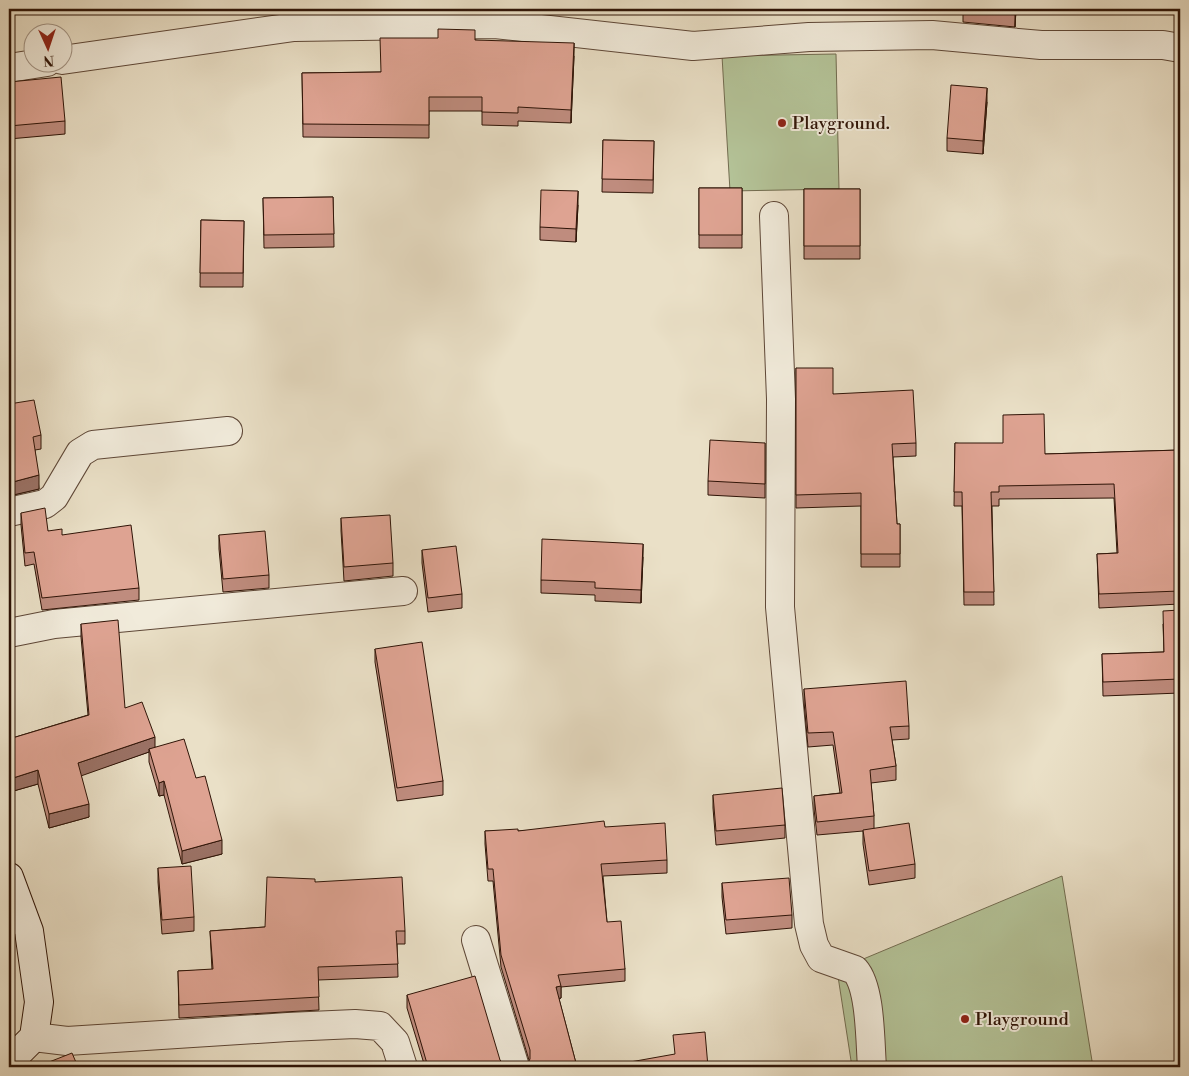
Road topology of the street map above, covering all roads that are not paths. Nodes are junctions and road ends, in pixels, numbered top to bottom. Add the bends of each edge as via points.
1 (1180, 48) edge
2 (72, 59) edge
3 (22, 66) edge
4 (9, 68) edge
5 (774, 216) dead end
6 (228, 431) dead end
7 (9, 512) edge
8 (403, 591) dead end
9 (9, 634) edge
10 (9, 877) edge
11 (476, 940) dead end
12 (34, 1037) junction
13 (9, 1062) edge
14 (404, 1067) edge
15 (515, 1067) edge
16 (872, 1067) edge

1 - 2 street via 1163,45 1041,45 932,35 809,37 693,46 495,24 294,26
3 - 4 street
5 - 16 street via 781,400 780,607 809,924 821,958 858,974 866,1000
6 - 7 street via 93,446 80,453 54,497 45,504
8 - 9 street via 54,624
10 - 12 street via 30,940 39,1002
11 - 15 street
12 - 13 street
12 - 14 street via 67,1041 355,1024 380,1026 395,1042

